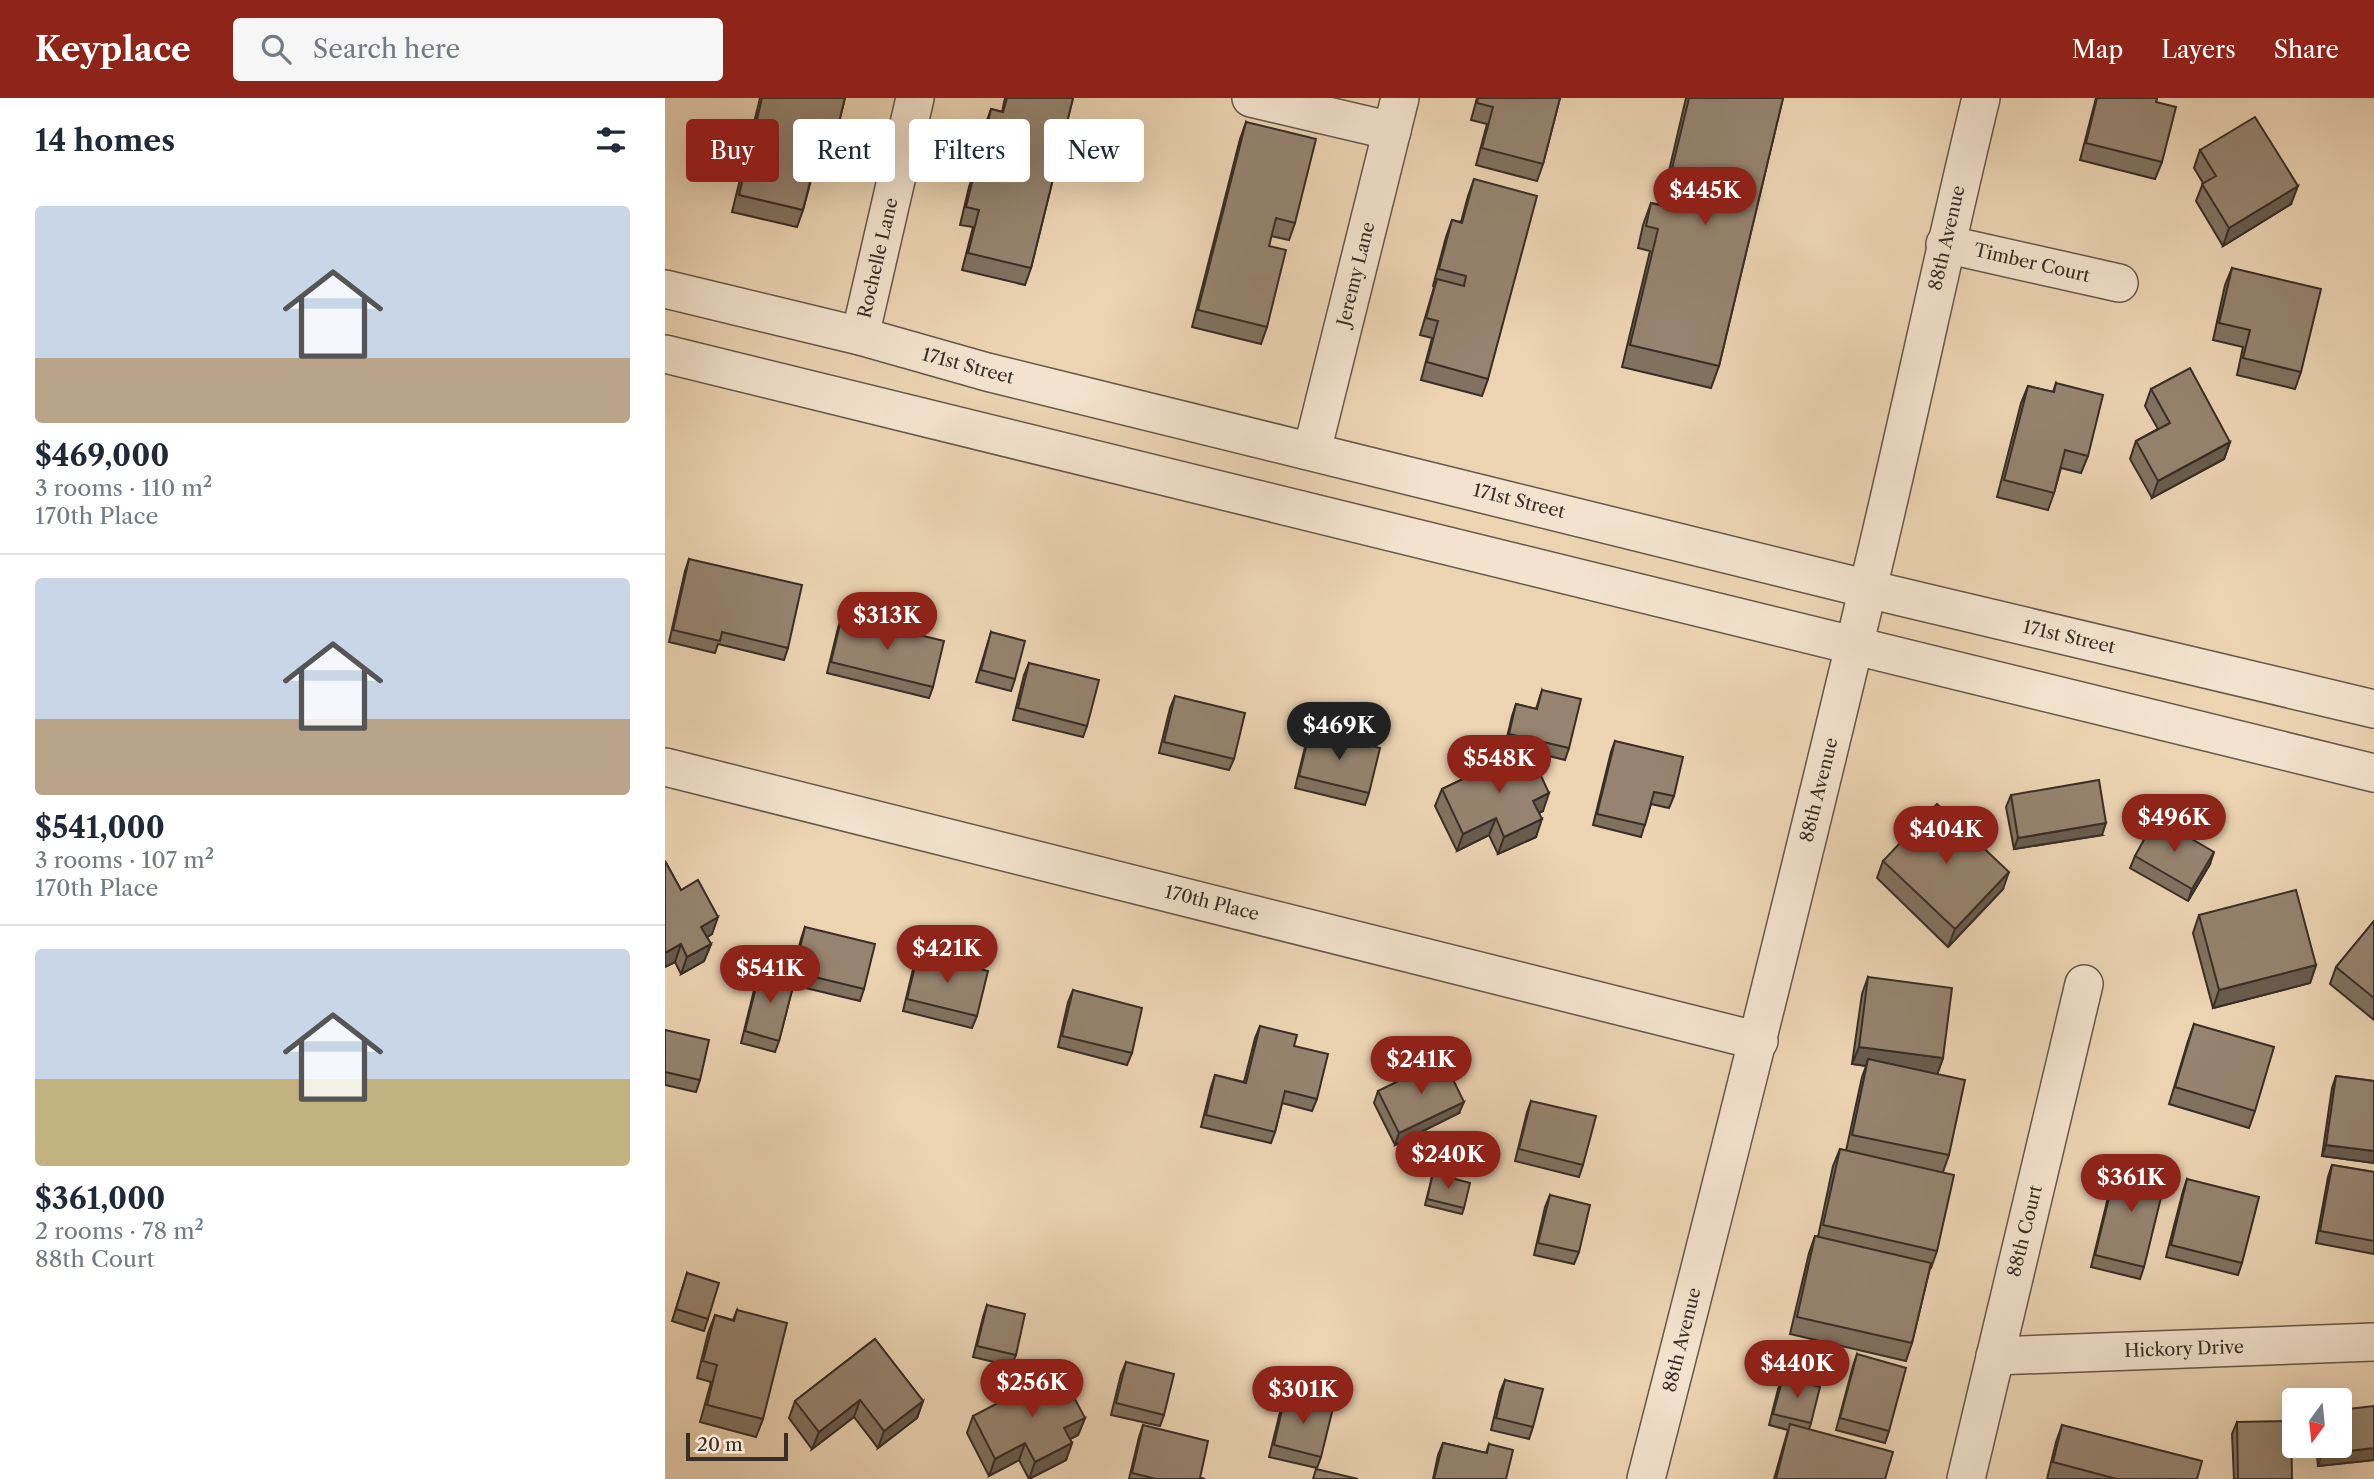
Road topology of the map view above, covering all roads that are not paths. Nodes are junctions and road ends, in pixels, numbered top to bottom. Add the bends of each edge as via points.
1 (915, 98) edge
2 (1251, 98) edge
3 (1981, 98) edge
4 (1396, 114) edge
5 (1945, 244) junction
6 (2119, 283) dead end
7 (665, 289) edge
8 (860, 336) junction
9 (665, 354) edge
10 (1312, 451) junction
11 (1868, 589) junction
12 (1854, 646) junction
13 (2374, 709) edge
14 (665, 767) edge
15 (2374, 773) edge
16 (2084, 984) dead end
17 (1759, 1041) junction
18 (2374, 1342) edge
19 (1995, 1356) junction
20 (1646, 1479) edge
21 (1966, 1479) edge

1 - 8 street, Rochelle Lane
2 - 4 street
3 - 5 street, 88th Avenue
4 - 10 street, Jeremy Lane
5 - 6 street, Timber Court
5 - 11 street, 88th Avenue
7 - 8 street, 171st Street
8 - 10 street, 171st Street via 987,372
9 - 12 street
10 - 11 street, 171st Street
11 - 12 street, 88th Avenue
11 - 13 street, 171st Street
12 - 15 street
12 - 17 street, 88th Avenue
14 - 17 street, 170th Place
16 - 19 street, 88th Court
17 - 20 street, 88th Avenue
18 - 19 street, Hickory Drive
19 - 21 street, 88th Court

